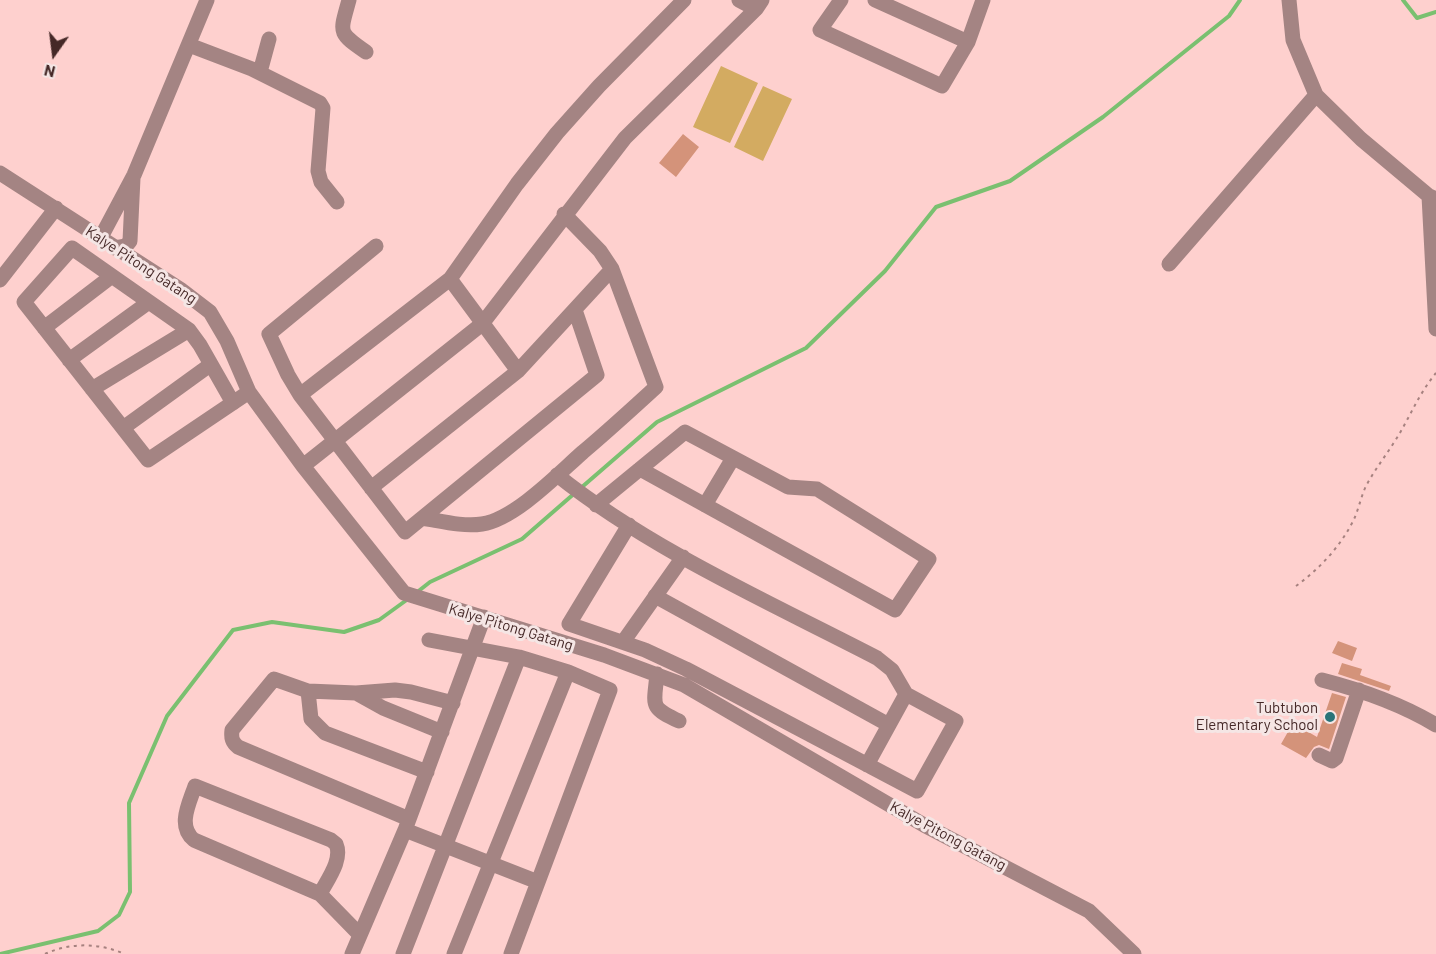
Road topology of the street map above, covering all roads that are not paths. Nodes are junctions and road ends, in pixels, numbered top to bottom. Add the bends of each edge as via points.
1 (207, 0) edge
2 (349, 0) edge
3 (684, 0) edge
4 (739, 0) edge
5 (841, 0) edge
6 (875, 0) edge
7 (983, 0) edge
8 (1288, 0) edge
9 (759, 4) edge
10 (269, 39) dead end
11 (968, 42) junction
12 (189, 45) junction
13 (366, 52) dead end
14 (260, 72) junction
15 (1316, 95) junction
16 (0, 173) edge
17 (134, 175) junction
18 (1432, 198) edge
19 (337, 202) dead end
20 (56, 208) junction
21 (564, 214) junction
22 (100, 239) junction
23 (376, 246) dead end
24 (115, 249) junction
25 (1169, 264) dead end
26 (612, 270) junction
27 (112, 276) junction
28 (450, 279) junction
29 (0, 280) edge
30 (149, 302) junction
31 (575, 310) junction
32 (482, 324) junction
33 (44, 328) junction
34 (1436, 329) edge
35 (189, 330) junction
36 (69, 360) junction
37 (210, 365) junction
38 (518, 372) junction
39 (92, 389) junction
40 (249, 392) junction
41 (300, 395) junction
42 (233, 403) junction
43 (123, 428) junction
44 (334, 440) junction
45 (733, 458) junction
46 (303, 466) junction
47 (640, 469) junction
48 (563, 480) junction
49 (371, 488) junction
50 (596, 505) junction
51 (705, 505) junction
52 (422, 518) junction
53 (629, 525) junction
54 (683, 557) junction
55 (655, 596) junction
56 (484, 617) junction
57 (429, 640) dead end
58 (623, 642) junction
59 (473, 647) junction
60 (519, 657) junction
61 (568, 672) junction
62 (657, 674) junction
63 (1322, 680) dead end
64 (1359, 690) junction
65 (308, 692) junction
66 (356, 693) junction
67 (906, 694) junction
68 (453, 703) junction
69 (680, 721) dead end
70 (890, 725) junction
71 (1436, 725) edge
72 (442, 732) junction
73 (1319, 756) dead end
74 (867, 765) junction
75 (427, 772) junction
76 (407, 825) junction
77 (445, 846) junction
78 (491, 864) junction
79 (538, 882) junction
80 (320, 894) junction
81 (360, 935) junction
82 (352, 954) edge
83 (403, 954) edge
84 (454, 954) edge
85 (511, 954) edge
86 (1134, 954) edge

1 - 12 street
2 - 13 street via 343,32
3 - 28 street via 557,133
4 - 9 street
5 - 11 street via 820,30 942,86
6 - 11 street
7 - 11 street
8 - 15 street via 1293,40
9 - 21 street via 625,138
10 - 14 street
12 - 14 street
12 - 17 street
14 - 19 street via 322,106 318,171 321,182
15 - 18 street
15 - 25 street
16 - 20 street, Kalye Pitong Gatang
17 - 22 street
17 - 24 street via 130,241
18 - 34 street
20 - 22 street, Kalye Pitong Gatang
20 - 29 street
21 - 26 street via 600,251
21 - 32 street
22 - 24 street, Kalye Pitong Gatang
23 - 41 street via 269,334
24 - 40 street, Kalye Pitong Gatang via 210,312
26 - 31 street
26 - 48 street via 656,387
27 - 30 street
27 - 33 street
27 - 33 street via 72,248 24,303
28 - 32 street
28 - 41 street
30 - 35 street
30 - 36 street
31 - 38 street
31 - 52 street via 597,375
32 - 38 street
32 - 44 street
33 - 36 street
35 - 37 street
35 - 39 street
36 - 39 street
37 - 42 street
37 - 43 street
38 - 49 street
39 - 43 street
40 - 42 street
40 - 46 street, Kalye Pitong Gatang
41 - 44 street
42 - 43 street via 148,460
44 - 46 street
44 - 49 street
45 - 47 street via 685,432
45 - 51 street
45 - 51 street via 788,487 817,489 929,559 895,610
46 - 56 street, Kalye Pitong Gatang via 404,593
47 - 50 street
47 - 51 street
48 - 50 street
48 - 52 street via 497,520 465,524
49 - 52 street via 405,532
50 - 53 street
53 - 54 street
53 - 58 street via 569,624
54 - 55 street
54 - 67 street via 877,658 892,670
55 - 58 street
55 - 70 street
56 - 59 street
56 - 62 street, Kalye Pitong Gatang
57 - 59 street
58 - 74 street via 686,669
59 - 60 street
59 - 68 street
60 - 61 street
60 - 77 street
61 - 78 street
61 - 79 street via 610,690
62 - 69 street via 655,706
62 - 86 street, Kalye Pitong Gatang via 684,685 924,825 1089,910
63 - 64 street
64 - 71 street
64 - 73 street via 1336,758 1332,761
65 - 66 street
65 - 75 street via 311,719 325,733
65 - 76 street via 274,679 235,725 233,743
66 - 68 street via 395,690
66 - 72 street
67 - 70 street
67 - 74 street via 956,721 917,791
68 - 72 street
70 - 74 street
72 - 75 street
75 - 76 street
76 - 77 street
76 - 81 street
77 - 78 street
77 - 83 street
78 - 79 street
78 - 84 street
79 - 85 street
80 - 80 street via 188,836 185,820 195,786 336,844 339,855
80 - 81 street
81 - 82 street

